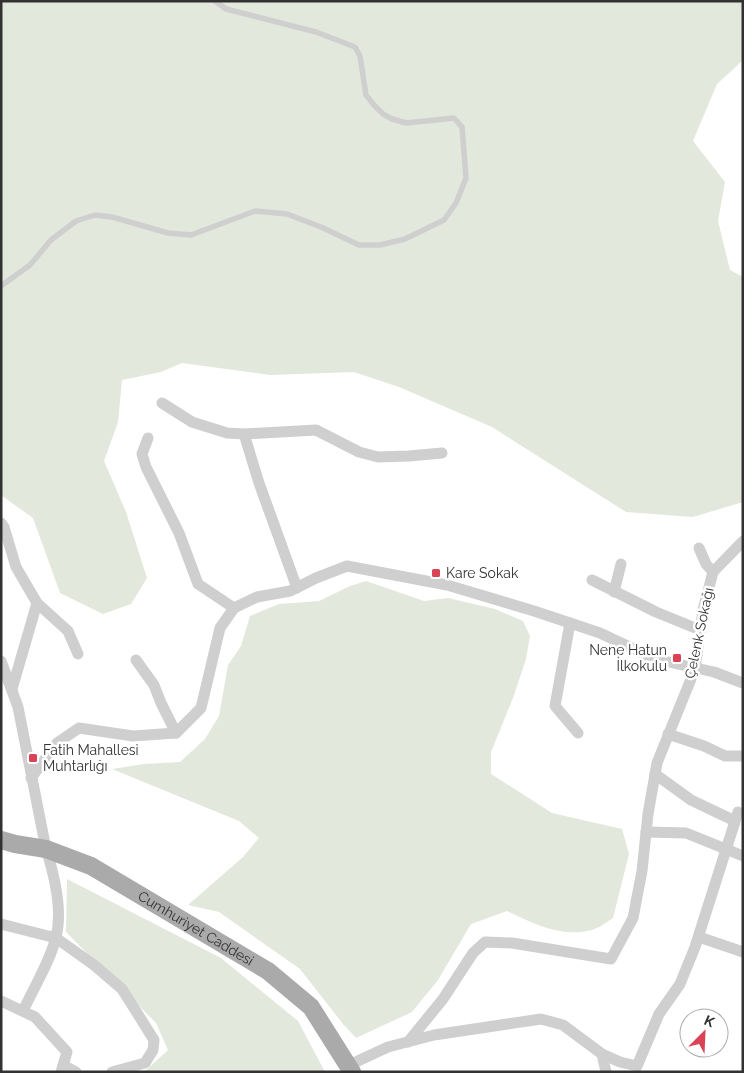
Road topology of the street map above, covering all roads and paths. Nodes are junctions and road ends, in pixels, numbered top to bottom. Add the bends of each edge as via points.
1 (215, 1) edge
2 (1, 286) edge
3 (162, 403) dead end
4 (244, 434) junction
5 (148, 438) dead end
6 (442, 453) dead end
7 (1, 524) edge
8 (743, 541) edge
9 (698, 548) dead end
10 (621, 564) dead end
11 (713, 572) junction
12 (592, 580) dead end
13 (297, 588) junction
14 (614, 592) junction
15 (37, 603) junction
16 (234, 608) junction
17 (570, 623) junction
18 (700, 630) junction
19 (78, 654) dead end
20 (136, 660) dead end
21 (1, 662) edge
22 (695, 669) junction
23 (743, 683) edge
24 (12, 689) junction
25 (176, 733) junction
26 (578, 733) dead end
27 (668, 734) junction
28 (743, 756) edge
29 (655, 774) junction
30 (31, 778) junction
31 (646, 832) junction
32 (1, 840) edge
33 (46, 849) junction
34 (726, 849) junction
35 (743, 856) edge
36 (1, 924) edge
37 (699, 937) junction
38 (56, 938) junction
39 (743, 952) edge
40 (3, 1005) edge
41 (23, 1011) junction
42 (408, 1042) junction
43 (602, 1054) junction
44 (62, 1068) edge
45 (349, 1069) edge
46 (76, 1072) edge
47 (112, 1072) edge
48 (606, 1072) edge

1 - 2 lane via 226,10 316,32 355,47 360,56 366,95 383,114 406,123 454,118 462,127 466,178 455,206 444,220 404,239 380,245 359,245 287,214 255,211 191,235 168,233 95,215 76,221 51,240 30,265
3 - 4 street via 192,422 227,433
4 - 6 street via 316,430 359,452 378,456
4 - 13 street
5 - 16 street via 142,454 146,467 179,533 198,584
7 - 15 street via 16,567
8 - 11 street, Çelenk Sokağı
9 - 11 street
10 - 14 street
11 - 18 street, Çelenk Sokağı
12 - 14 street
13 - 16 street via 257,597
13 - 17 street via 347,566 447,585
14 - 18 street
15 - 19 street via 68,631
15 - 24 street
16 - 25 street via 220,628 201,708
17 - 22 street via 655,659
17 - 26 street via 555,706
18 - 22 street, Çelenk Sokağı
20 - 25 street via 154,685
21 - 24 street
22 - 23 street
22 - 27 street, Çelenk Sokağı
24 - 30 street
25 - 30 street via 132,736 79,728 57,743
27 - 28 street via 724,756
27 - 29 street, Çelenk Sokağı
29 - 31 street, Çelenk Sokağı
29 - 34 street via 691,800 737,817
30 - 33 street
31 - 34 street via 686,833
31 - 42 street, Çelenk Sokağı via 633,918 611,959 512,943 485,942 473,953 443,1000
32 - 33 main road, Cumhuriyet Caddesi
33 - 38 street via 56,889
33 - 45 main road, Cumhuriyet Caddesi via 91,866 268,971 311,1007
34 - 35 street
34 - 37 street
36 - 38 street
37 - 39 street
37 - 43 street via 680,984 659,1014 636,1066
38 - 41 street
38 - 47 street via 122,989 154,1040 153,1050 145,1063
40 - 41 street
41 - 44 street via 35,1017 67,1052
42 - 43 street via 541,1018 563,1025
42 - 45 street via 388,1047
43 - 48 street
44 - 46 street

